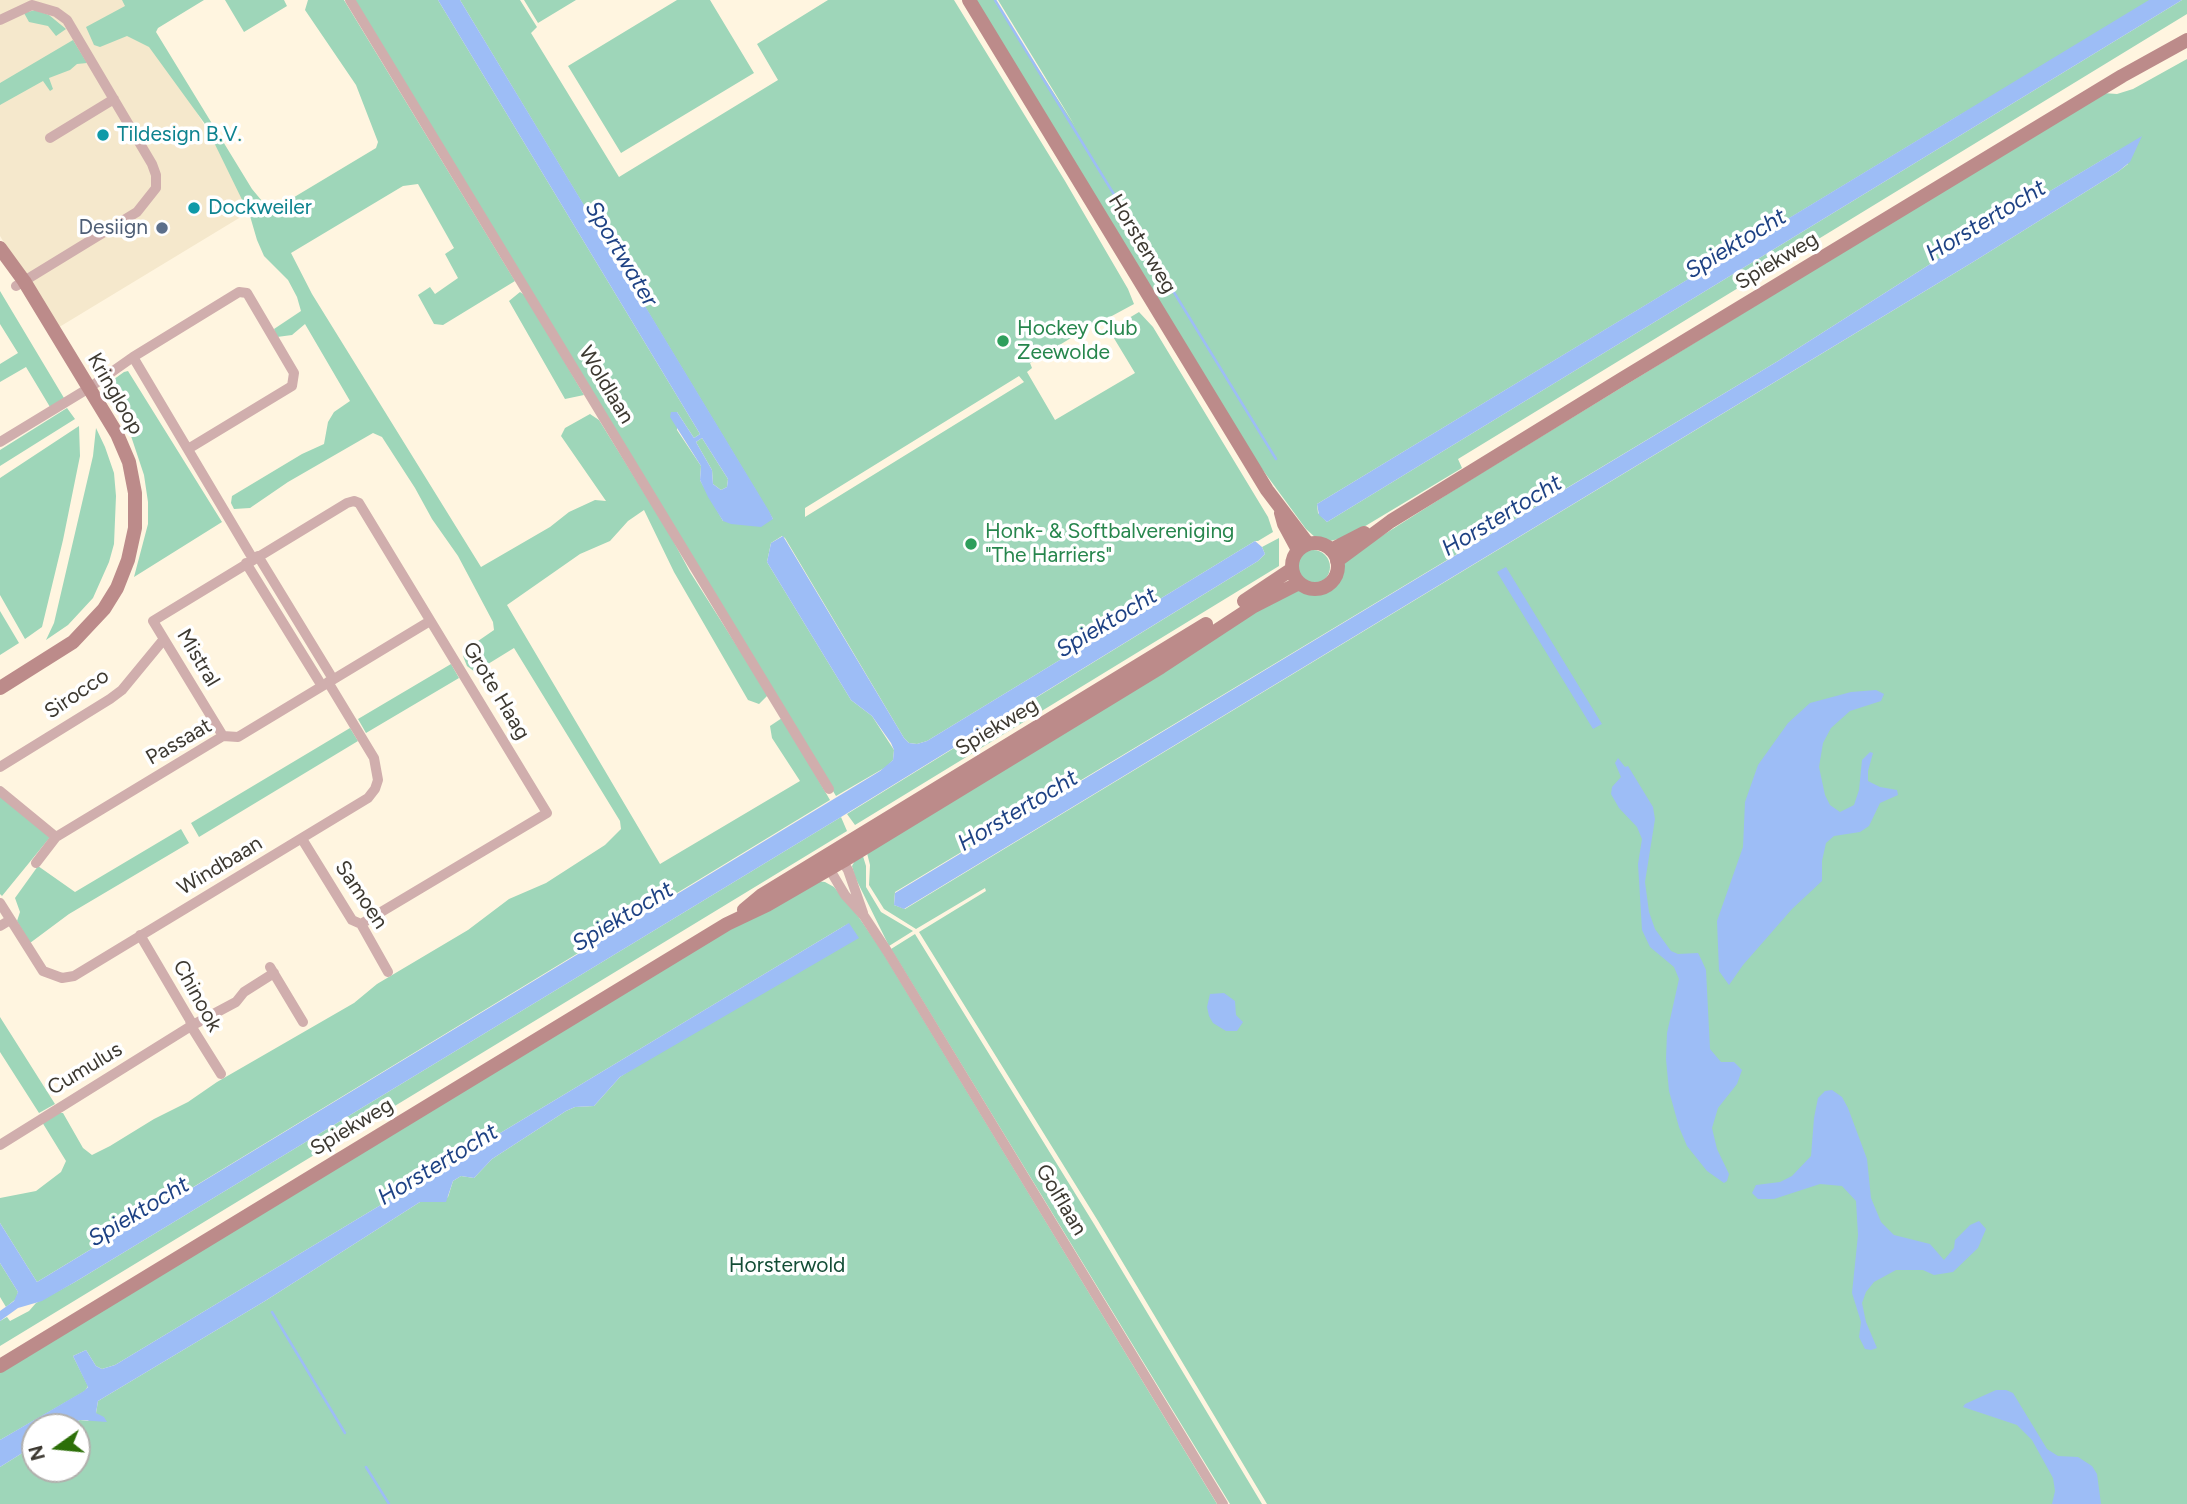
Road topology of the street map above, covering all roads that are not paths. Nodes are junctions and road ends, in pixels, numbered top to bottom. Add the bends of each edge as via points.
1 (349, 0) edge
2 (969, 0) edge
3 (0, 20) edge
4 (2187, 40) edge
5 (114, 99) junction
6 (50, 138) dead end
7 (0, 248) edge
8 (0, 258) edge
9 (20, 284) junction
10 (133, 357) junction
11 (85, 390) junction
12 (0, 442) edge
13 (188, 449) junction
14 (1303, 547) junction
15 (1334, 555) junction
16 (253, 559) junction
17 (1292, 569) junction
18 (1299, 583) junction
19 (430, 621) junction
20 (164, 639) junction
21 (0, 677) edge
22 (328, 682) junction
23 (0, 688) edge
24 (223, 736) junction
25 (0, 767) edge
26 (829, 789) dead end
27 (0, 791) edge
28 (56, 837) junction
29 (302, 839) junction
30 (839, 856) junction
31 (36, 863) dead end
32 (826, 864) junction
33 (0, 903) edge
34 (864, 916) junction
35 (10, 920) junction
36 (360, 924) junction
37 (0, 926) edge
38 (140, 935) junction
39 (388, 972) dead end
40 (303, 1021) dead end
41 (191, 1026) junction
42 (221, 1074) dead end
43 (0, 1145) edge
44 (0, 1366) edge
45 (1223, 1504) edge

1 - 26 street, Woldlaan
2 - 14 main road, Horsterweg via 1279,509 1292,520
3 - 5 street via 32,5 56,12 67,20
4 - 15 main road, Spiekweg
5 - 6 street
5 - 9 street via 152,164 156,188 137,212
7 - 9 main road, Kringloop
8 - 9 main road, Kringloop
9 - 11 main road, Kringloop
10 - 11 street
10 - 13 street, Windbaan
10 - 13 street via 239,292 247,293 294,373 292,386
11 - 12 street
11 - 21 main road, Kringloop via 119,464 126,525 120,558 110,584 82,622
11 - 23 main road, Kringloop via 117,435 129,462 135,528 128,560 117,588 87,629 52,657
13 - 16 street, Windbaan
14 - 15 main road via 1317,543
14 - 17 main road
15 - 18 main road via 1337,570 1326,586 1308,588
16 - 19 street, Grote Haag via 347,503 359,503
16 - 20 street, Mistral via 153,621
16 - 22 street, Windbaan
17 - 18 main road
17 - 30 main road, Spiekweg
18 - 30 main road, Spiekweg
19 - 22 street, Passaat
19 - 36 street, Grote Haag via 547,813
20 - 24 street, Mistral
20 - 25 street, Sirocco via 122,690
22 - 24 street, Passaat via 238,737
22 - 29 street, Windbaan via 374,758 378,780 368,798
24 - 28 street, Passaat
27 - 28 street
28 - 31 street, Passaat
29 - 36 street, Samoen via 352,920
29 - 38 street, Windbaan
30 - 32 main road, Spiekweg
30 - 34 street, Golflaan
32 - 34 street, Golflaan
32 - 44 main road, Spiekweg via 767,905 727,924
33 - 35 street, Windbaan
34 - 45 street, Golflaan
35 - 37 street
35 - 38 street, Windbaan via 43,971 62,978 74,976
36 - 39 street, Samoen
38 - 41 street, Chinook
40 - 41 street, Cumulus via 272,970 236,1002
41 - 42 street, Chinook
41 - 43 street, Cumulus

